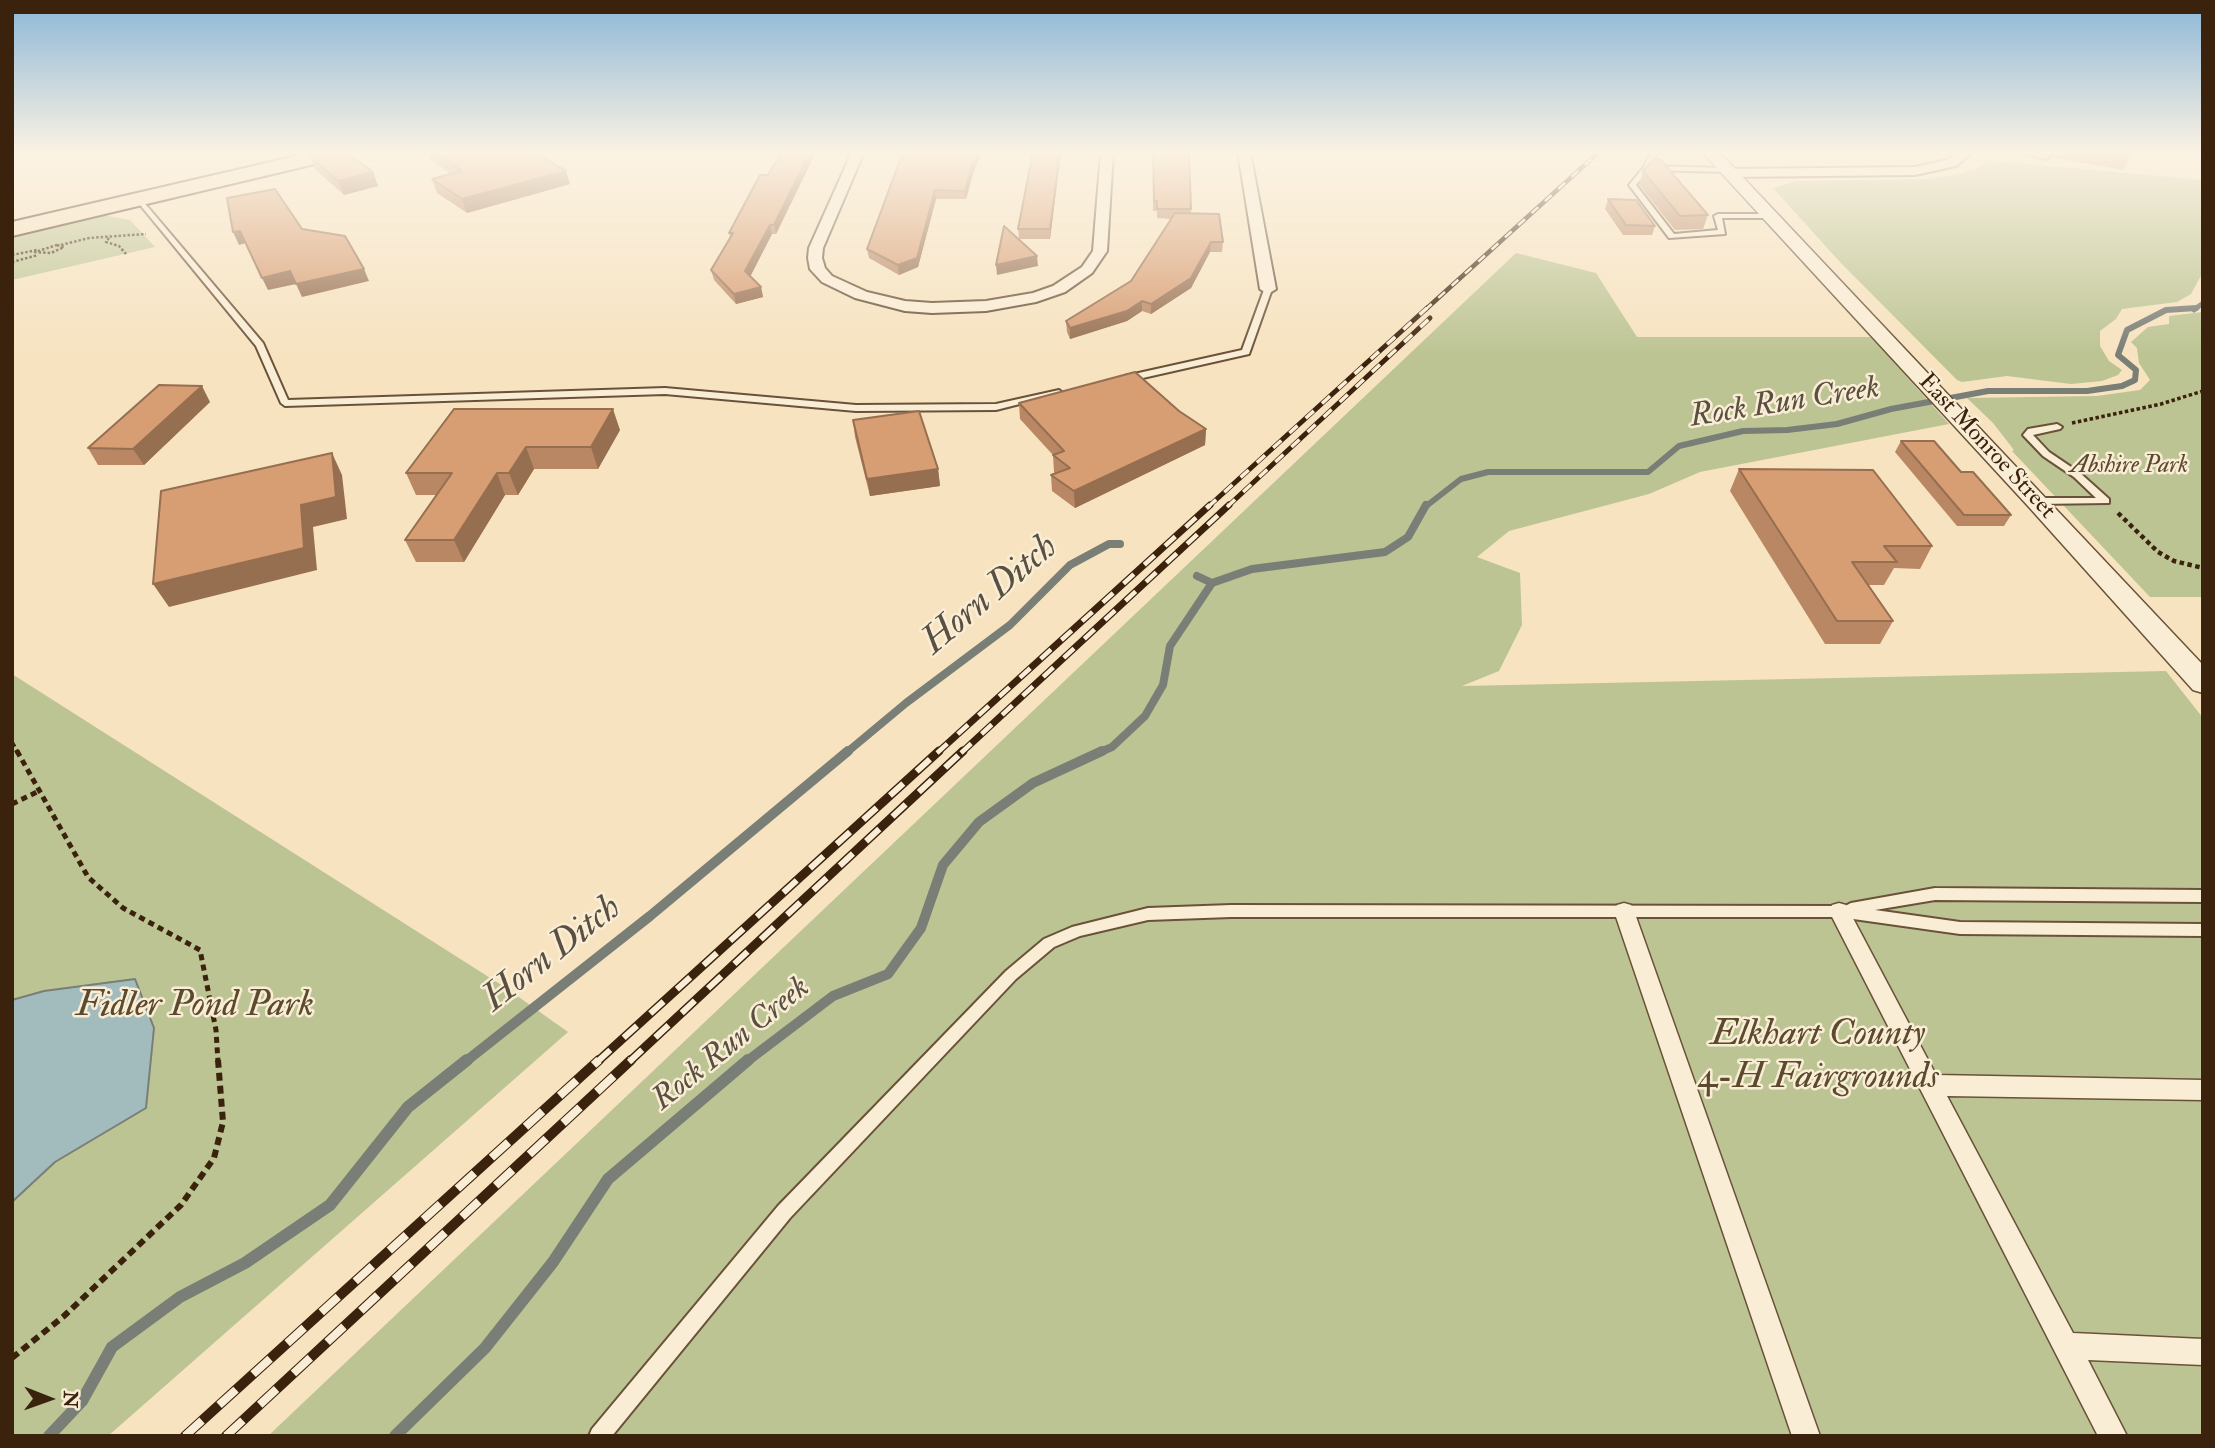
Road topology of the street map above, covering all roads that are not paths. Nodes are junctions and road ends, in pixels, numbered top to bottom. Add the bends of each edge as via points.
1 (53, 220) edge
2 (155, 220) edge
3 (828, 220) edge
4 (1103, 220) edge
5 (1256, 220) edge
6 (1659, 220) edge
7 (1719, 220) edge
8 (1773, 220) edge
9 (12, 229) edge
10 (1268, 289) joint
11 (1114, 381) edge
12 (1075, 390) edge
13 (2057, 427) road end
14 (2037, 501) junction
15 (2203, 683) edge
16 (2203, 896) edge
17 (1625, 911) junction
18 (1839, 911) junction
19 (2203, 930) edge
20 (1930, 1084) junction
21 (2203, 1090) edge
22 (2066, 1346) junction
23 (2203, 1352) edge
24 (599, 1436) edge
25 (1805, 1436) edge
26 (2113, 1436) edge

1 - 9 highway
2 - 12 lane via 260,345 285,403 665,391 856,408 996,407
3 - 4 street via 815,258 827,279 861,295 932,308 986,306 1059,289 1096,260
5 - 10 street
6 - 7 lane via 1672,236 1722,232
8 - 14 street, East Monroe Street
10 - 11 lane via 1246,352
13 - 14 lane via 2028,435 2105,500
14 - 15 street, East Monroe Street
16 - 18 lane via 1935,894
17 - 18 lane
17 - 24 lane via 1187,912 1106,922 1049,943 1011,975 784,1212
17 - 25 street
18 - 19 lane via 1960,928
18 - 20 street
20 - 21 street
20 - 22 street
22 - 23 street
22 - 26 street

